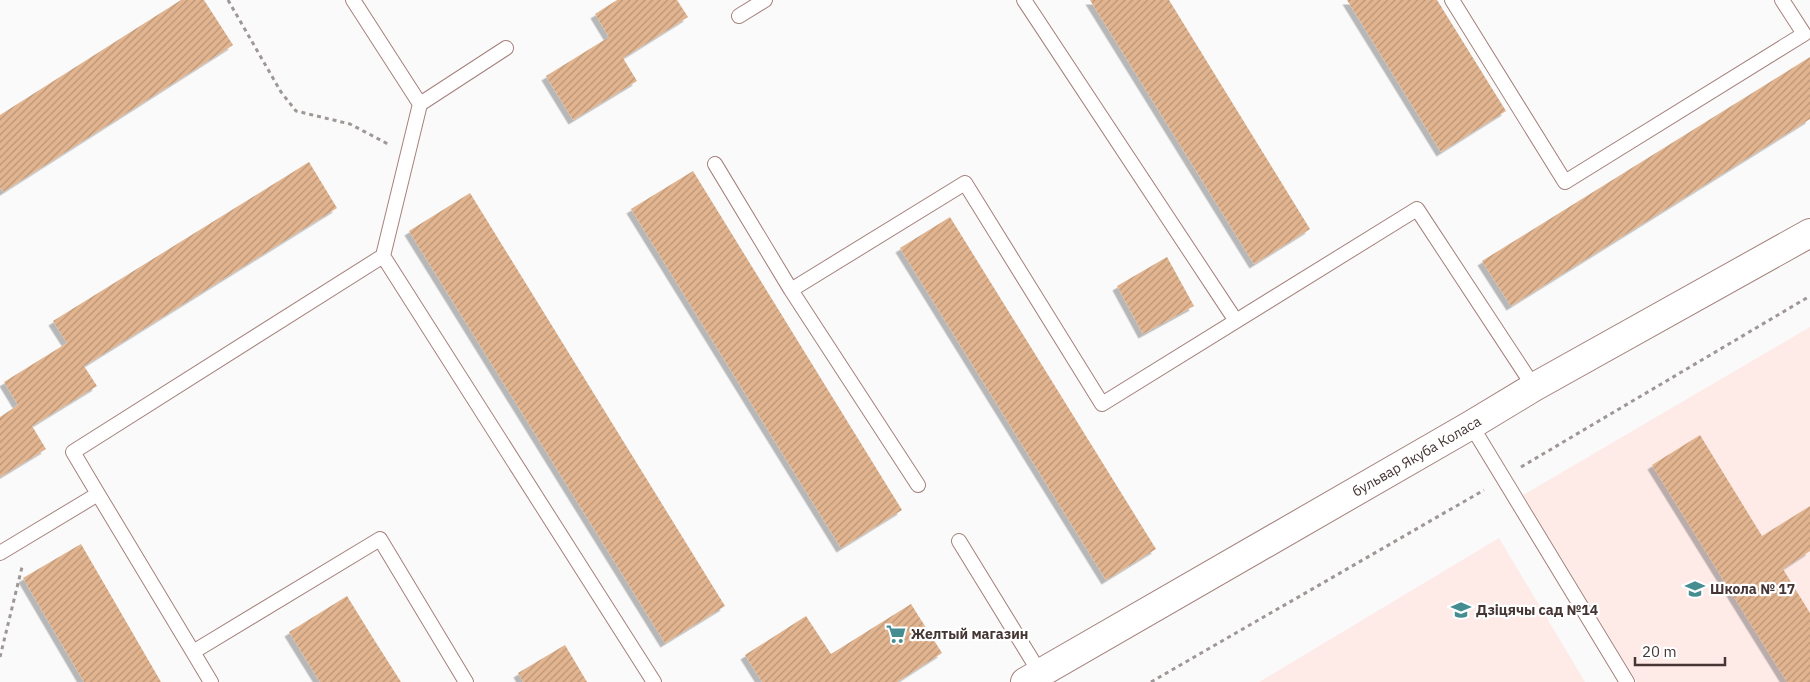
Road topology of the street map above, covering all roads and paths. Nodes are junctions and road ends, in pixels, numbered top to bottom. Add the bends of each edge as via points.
1 (228, 0) edge
2 (353, 0) edge
3 (765, 0) edge
4 (1024, 0) edge
5 (1452, 0) edge
6 (1782, 0) edge
7 (739, 16) dead end
8 (506, 48) dead end
9 (420, 104) junction
10 (408, 154) junction
11 (715, 164) dead end
12 (1810, 233) edge
13 (382, 256) junction
14 (792, 290) junction
15 (1810, 296) edge
16 (1236, 321) junction
17 (1534, 387) junction
18 (1471, 425) junction
19 (1504, 478) junction
20 (918, 485) dead end
21 (98, 494) junction
22 (41, 528) junction
23 (959, 541) dead end
24 (0, 553) edge
25 (193, 652) junction
26 (0, 657) edge
27 (1032, 678) edge
28 (211, 682) edge
29 (466, 682) edge
30 (654, 682) edge
31 (1151, 682) edge
32 (1627, 682) edge

1 - 10 path via 281,92 296,111 350,124
2 - 9 lane
3 - 7 lane
4 - 16 lane
5 - 6 lane via 1565,182 1804,34
8 - 9 lane
9 - 10 lane
10 - 13 lane
11 - 14 lane
12 - 17 street, бульвар Якуба Коласа
13 - 21 lane via 73,452
13 - 30 lane
14 - 16 lane via 965,183 1102,404
14 - 20 lane
15 - 19 path
16 - 17 lane via 1417,209
17 - 18 street, бульвар Якуба Коласа
18 - 19 lane
18 - 27 street, бульвар Якуба Коласа
19 - 31 path
19 - 32 lane
21 - 22 lane
21 - 25 lane
22 - 24 lane
22 - 26 path via 22,566
23 - 27 lane
25 - 28 lane
25 - 29 lane via 380,539

